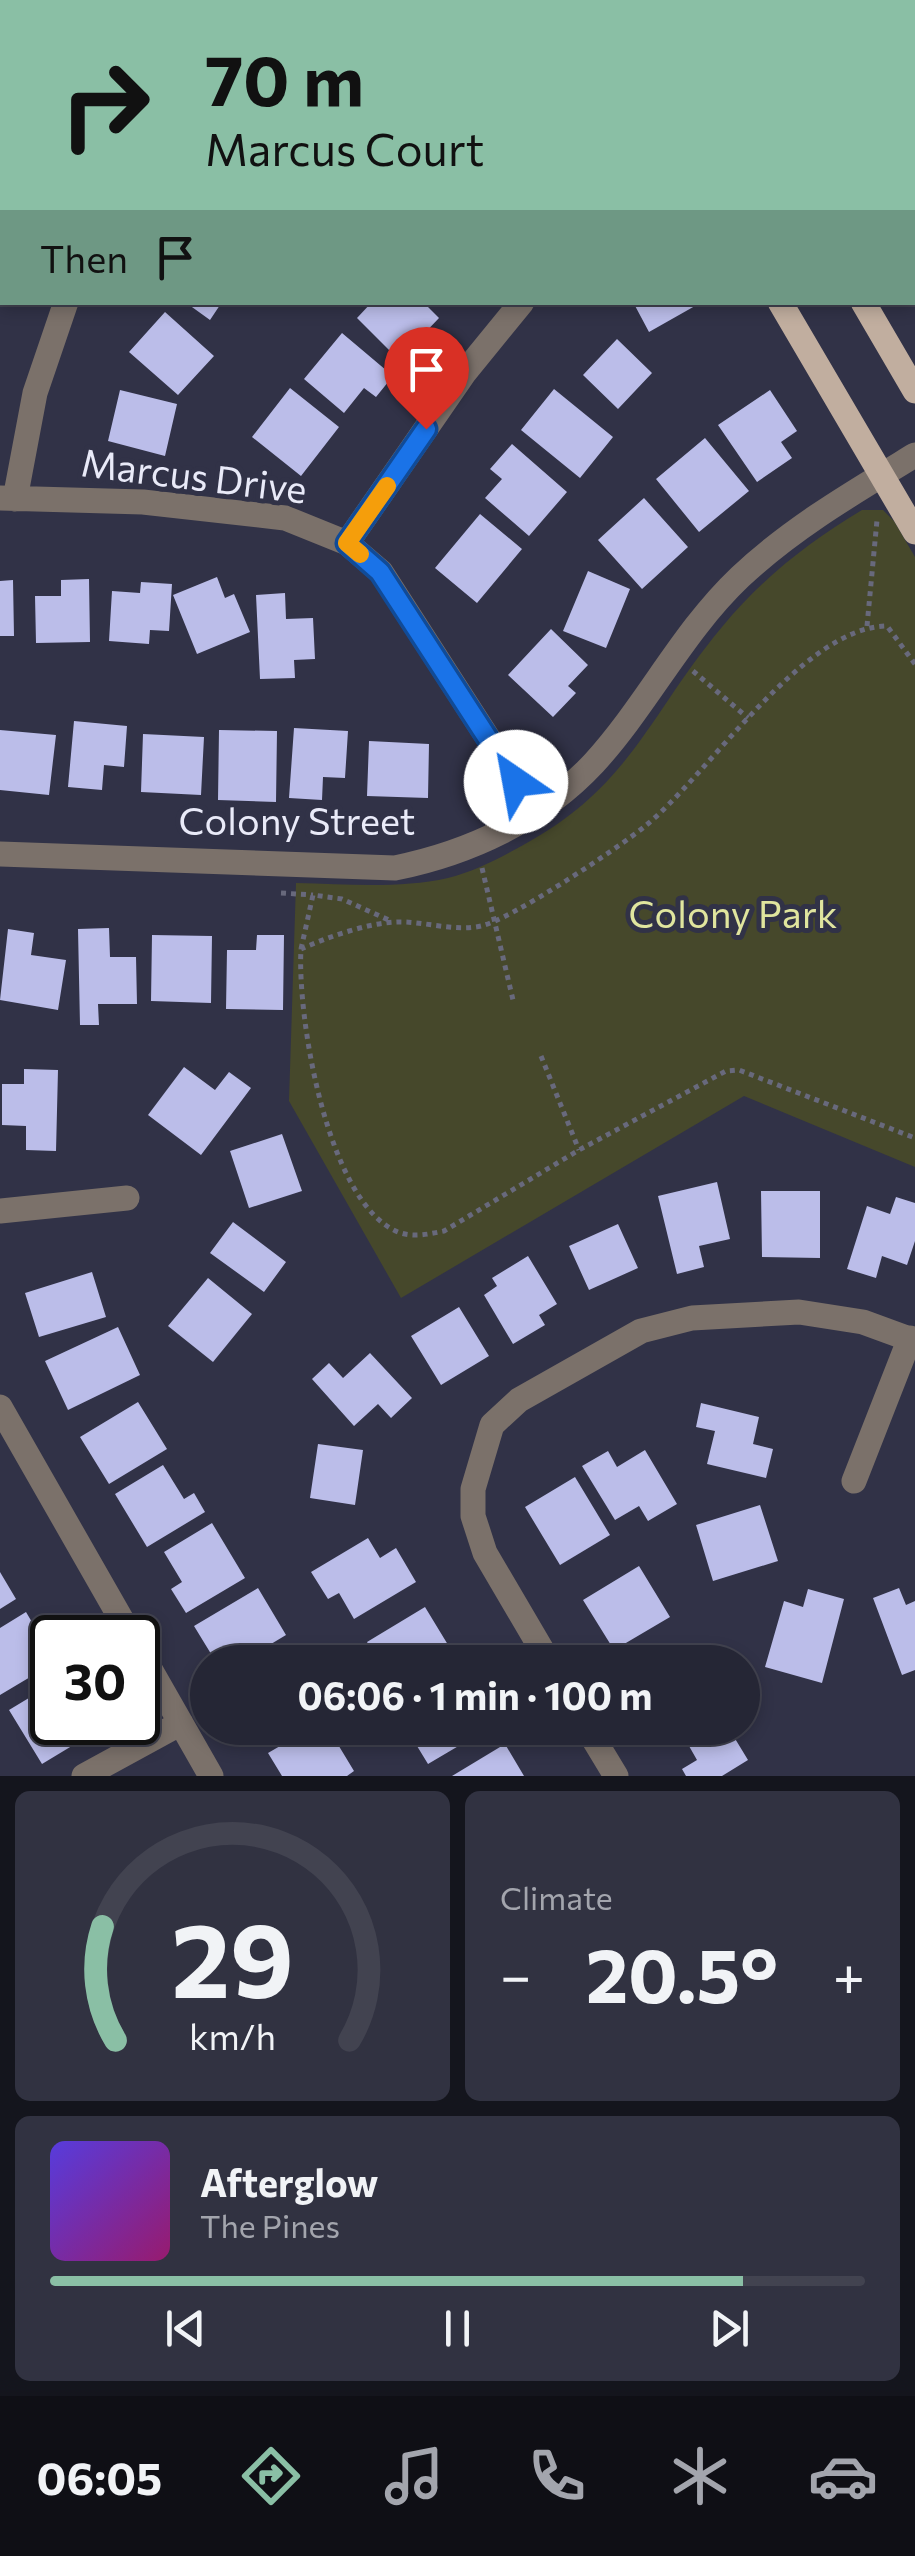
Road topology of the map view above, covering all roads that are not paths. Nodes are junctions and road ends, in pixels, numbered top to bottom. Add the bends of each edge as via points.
1 (65, 305) edge
2 (520, 305) edge
3 (782, 305) edge
4 (866, 305) edge
5 (915, 392) edge
6 (915, 455) edge
7 (881, 476) junction
8 (7, 498) edge
9 (915, 532) edge
10 (347, 543) junction
11 (536, 812) junction
12 (0, 854) edge
13 (127, 1198) dead end
14 (0, 1210) edge
15 (912, 1340) edge
16 (0, 1407) edge
17 (854, 1481) dead end
18 (119, 1615) edge
19 (539, 1645) edge
20 (160, 1687) edge
21 (180, 1723) junction
22 (598, 1745) edge
23 (84, 1776) edge
24 (211, 1776) edge
25 (616, 1776) edge

1 - 8 street
2 - 10 street
3 - 7 main road
4 - 5 main road
6 - 7 street, Colony Street
7 - 9 main road
7 - 11 street, Colony Street via 819,514 673,655 594,764
8 - 10 street, Marcus Drive via 143,502 285,518
10 - 11 street, Marcus Drive via 380,572
11 - 12 street, Colony Street via 441,869
13 - 14 street
15 - 17 street
15 - 19 street via 863,1322 798,1312 692,1318 641,1331 519,1400 492,1425 473,1490 473,1516 485,1554
16 - 18 street
20 - 21 street
21 - 23 street
21 - 24 street
22 - 25 street

